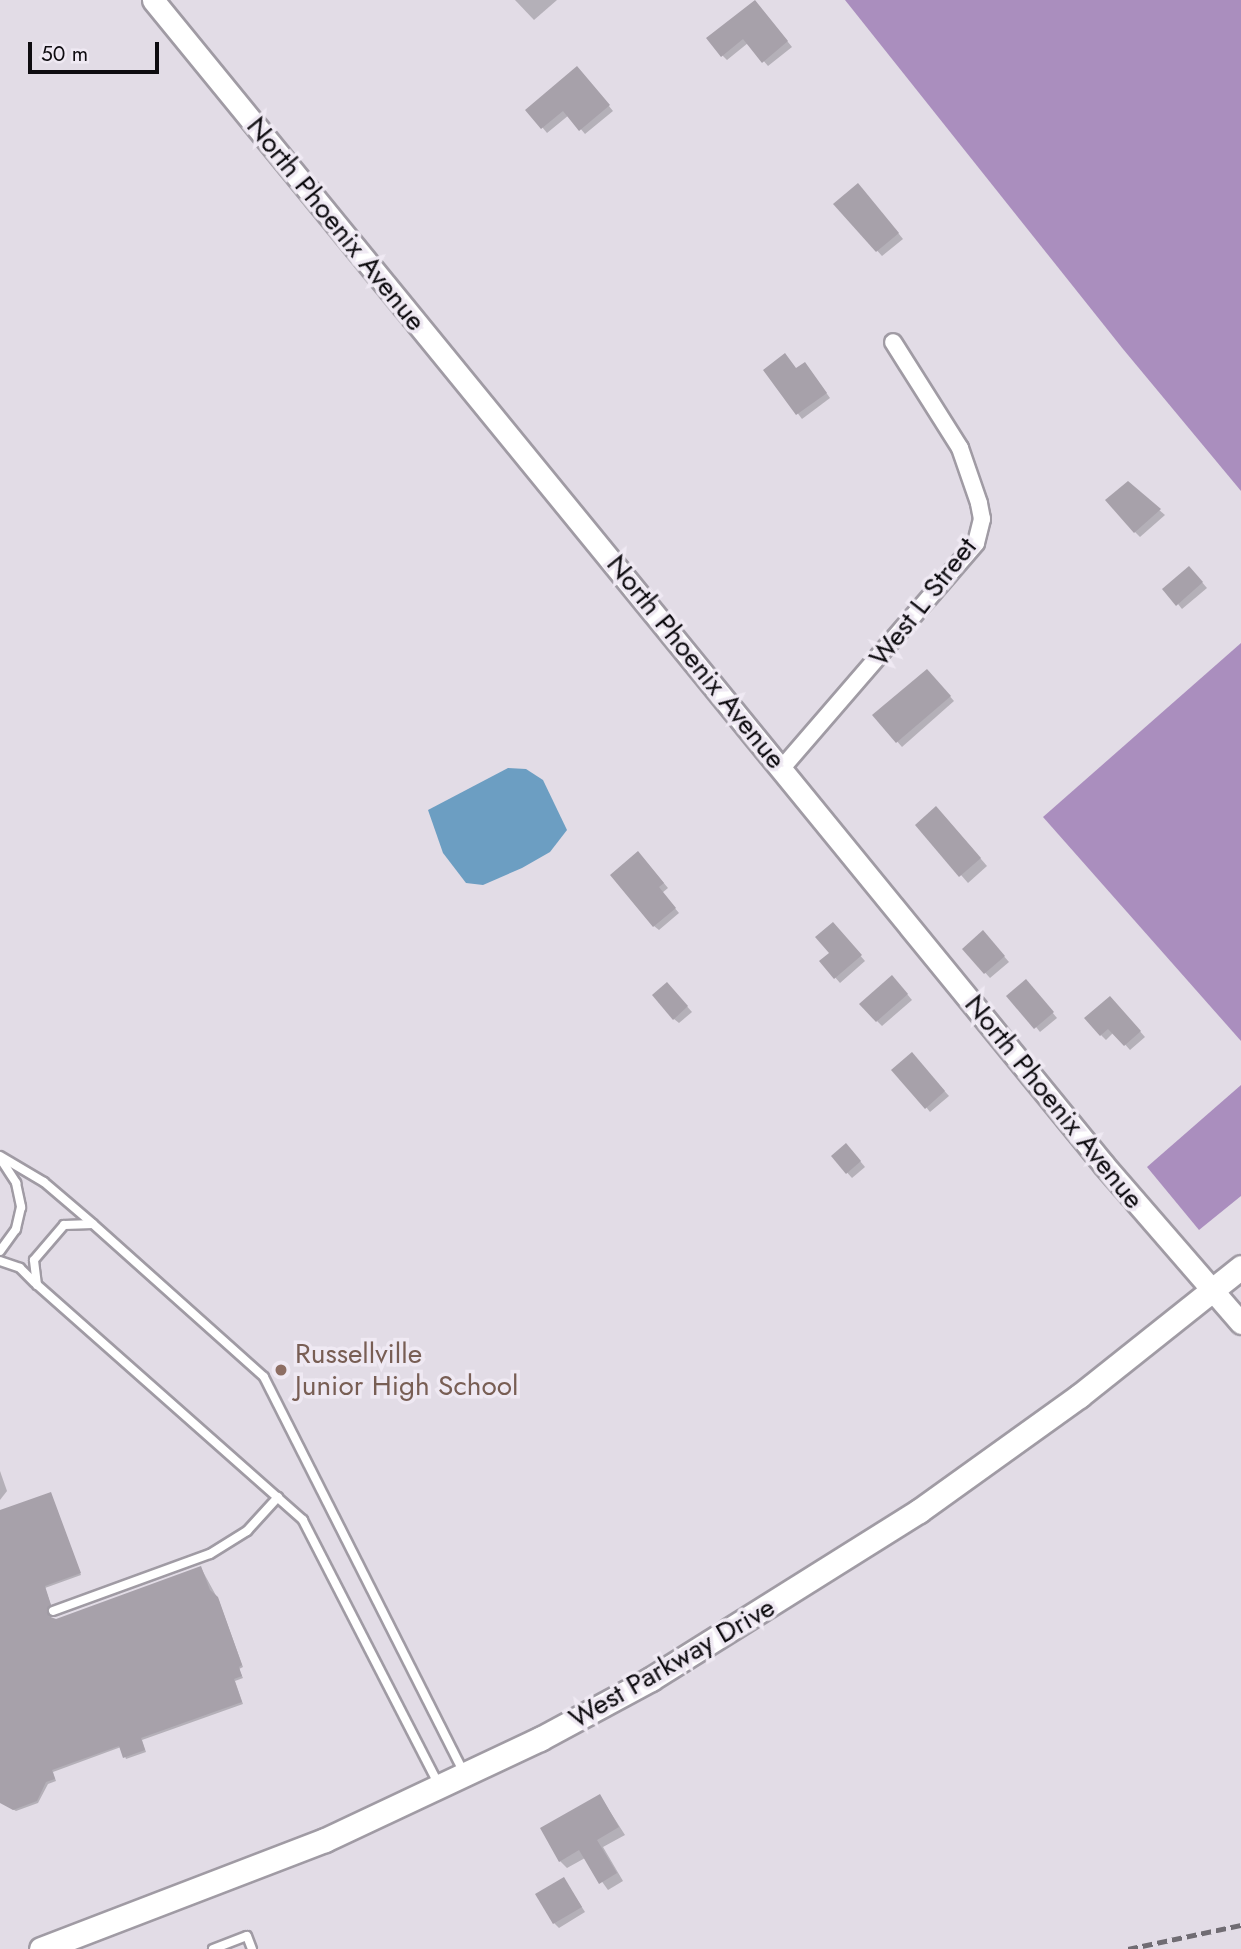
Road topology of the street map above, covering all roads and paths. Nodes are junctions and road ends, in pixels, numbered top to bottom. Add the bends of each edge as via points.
1 (154, 0) edge
2 (893, 342) dead end
3 (782, 768) junction
4 (0, 1157) edge
5 (93, 1224) junction
6 (0, 1251) edge
7 (0, 1261) edge
8 (1241, 1267) edge
9 (37, 1285) junction
10 (1212, 1291) junction
11 (1241, 1323) edge
12 (278, 1497) junction
13 (54, 1611) dead end
14 (465, 1776) junction
15 (440, 1788) junction
16 (41, 1949) edge
17 (213, 1949) edge
18 (252, 1949) edge

1 - 3 street, North Phoenix Avenue
2 - 3 street, West L Street via 960,448 982,519 976,543
3 - 10 street, North Phoenix Avenue
4 - 5 lane via 44,1182
4 - 6 lane via 16,1183 21,1207 16,1229
5 - 9 lane via 64,1224 47,1240 34,1260
5 - 14 lane via 264,1377
7 - 9 lane via 20,1268
8 - 10 main road, West Parkway Drive
9 - 12 lane
10 - 11 street, North Phoenix Avenue
10 - 14 main road, West Parkway Drive via 1079,1396 919,1511 780,1602 640,1685
12 - 13 lane via 247,1531 210,1554
12 - 15 lane via 310,1528
14 - 15 main road, West Parkway Drive
15 - 16 main road, West Parkway Drive via 85,1937
17 - 18 lane via 247,1936

